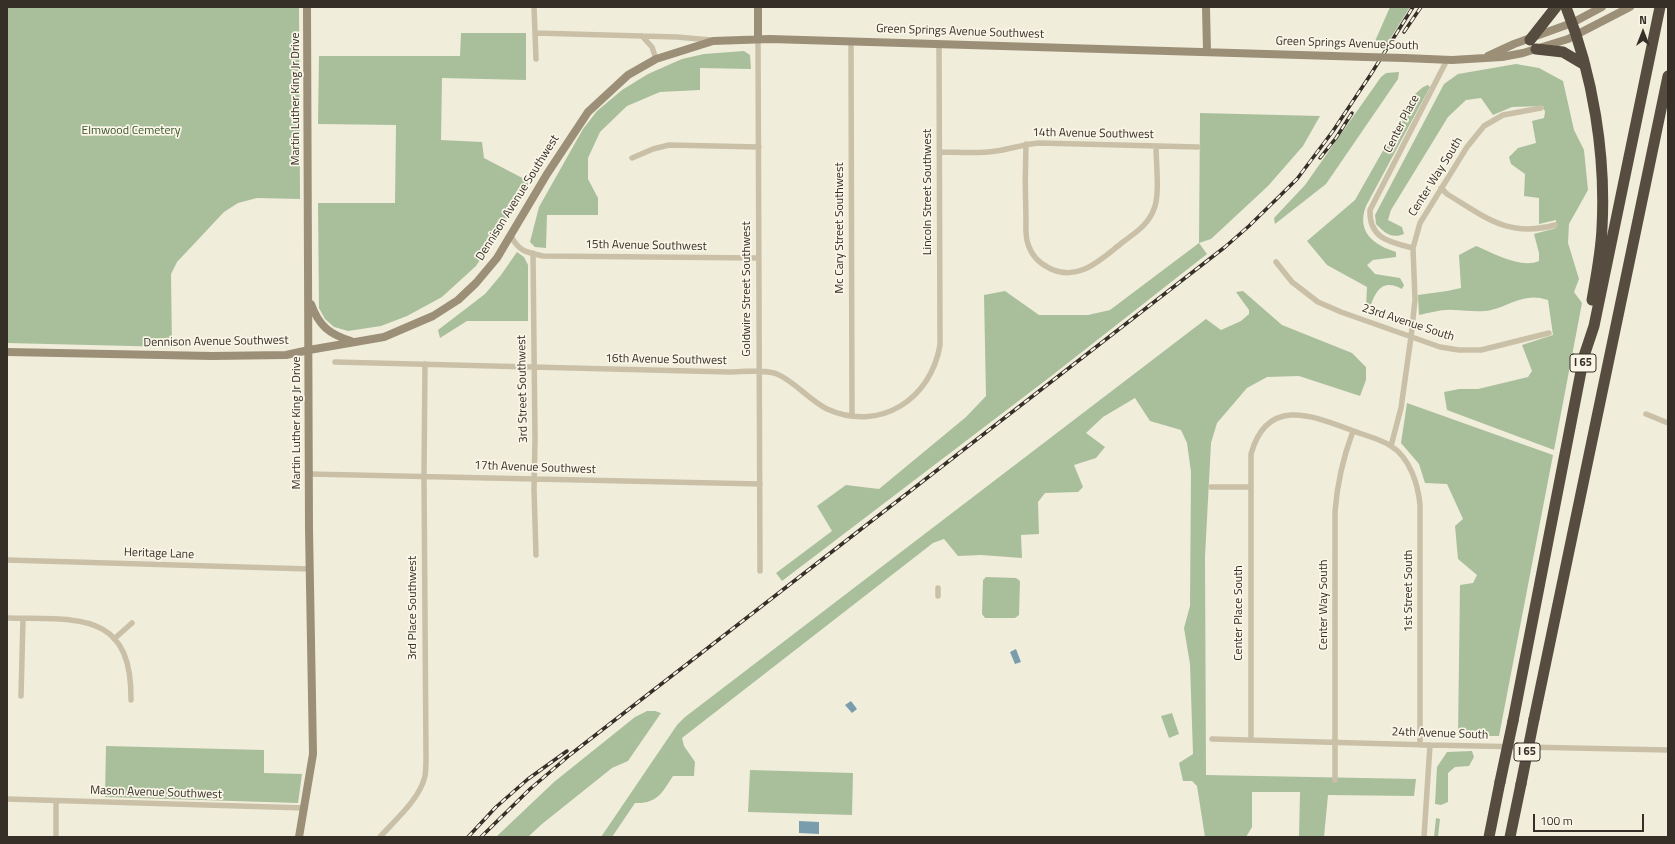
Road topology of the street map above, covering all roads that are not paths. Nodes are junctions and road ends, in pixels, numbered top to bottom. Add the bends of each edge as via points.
1 (307, 7) edge
2 (534, 7) edge
3 (758, 7) edge
4 (1206, 7) edge
5 (1556, 7) edge
6 (1566, 7) edge
7 (1602, 7) edge
8 (1630, 7) edge
9 (1660, 7) edge
10 (1572, 23) junction
11 (535, 33) junction
12 (1576, 35) junction
13 (642, 36) junction
14 (758, 38) junction
15 (1530, 40) junction
16 (713, 41) junction
17 (851, 41) junction
18 (939, 44) junction
19 (1536, 49) junction
20 (1207, 51) junction
21 (1486, 57) junction
22 (656, 58) junction
23 (536, 59) dead end
24 (1447, 60) junction
25 (1585, 65) junction
26 (1668, 76) edge
27 (1541, 108) dead end
28 (1668, 115) edge
29 (1026, 144) junction
30 (1156, 146) junction
31 (759, 147) junction
32 (1198, 147) dead end
33 (940, 152) junction
34 (632, 158) dead end
35 (1649, 170) junction
36 (1441, 188) junction
37 (1555, 225) dead end
38 (511, 236) junction
39 (1413, 248) junction
40 (533, 253) junction
41 (759, 258) junction
42 (1276, 262) dead end
43 (309, 297) junction
44 (1550, 333) dead end
45 (1411, 337) junction
46 (940, 339) joint
47 (354, 342) junction
48 (309, 350) junction
49 (7, 352) edge
50 (1584, 356) junction
51 (335, 362) dead end
52 (425, 364) junction
53 (534, 367) junction
54 (759, 372) junction
55 (1646, 414) dead end
56 (852, 416) junction
57 (1668, 423) edge
58 (1353, 431) junction
59 (1391, 446) junction
60 (309, 474) junction
61 (424, 476) junction
62 (534, 479) junction
63 (760, 484) junction
64 (1211, 487) dead end
65 (1250, 487) junction
66 (536, 555) dead end
67 (7, 560) edge
68 (310, 569) junction
69 (760, 571) dead end
70 (938, 588) dead end
71 (938, 596) dead end
72 (7, 618) edge
73 (23, 618) junction
74 (132, 623) dead end
75 (114, 639) junction
76 (21, 696) dead end
77 (131, 700) dead end
78 (1212, 739) dead end
79 (1251, 740) junction
80 (1334, 742) junction
81 (1420, 745) junction
82 (1430, 745) junction
83 (1668, 750) edge
84 (1335, 780) dead end
85 (7, 799) edge
86 (56, 801) junction
87 (305, 808) junction
88 (56, 837) edge
89 (299, 837) edge
90 (380, 837) edge
91 (1424, 837) edge
92 (1489, 837) edge
93 (1510, 837) edge

1 - 43 main road, Martin Luther King Jr Drive
2 - 11 street
3 - 14 main road, Goldwire Street Southwest
4 - 20 main road
5 - 15 highway
6 - 10 highway
7 - 10 main road, Green Springs Avenue South
8 - 12 main road, Green Springs Avenue South
9 - 50 highway, I 65 via 1594,326
10 - 12 highway
10 - 15 main road, Green Springs Avenue South
11 - 13 street, Green Springs Avenue Southwest
11 - 23 street
12 - 19 main road, Green Springs Avenue South
12 - 25 highway
13 - 16 street, Green Springs Avenue Southwest
13 - 22 street via 652,47
14 - 16 main road, Green Springs Avenue Southwest
14 - 17 main road, Green Springs Avenue Southwest
14 - 31 street, Goldwire Street Southwest
15 - 21 main road, Green Springs Avenue South via 1514,44
16 - 22 main road, Green Springs Avenue Southwest
17 - 18 main road, Green Springs Avenue Southwest
17 - 56 street, Mc Cary Street Southwest
18 - 20 main road, Green Springs Avenue Southwest
18 - 33 street, Lincoln Street Southwest
19 - 21 main road, Green Springs Avenue South via 1509,56
19 - 25 highway via 1563,52
20 - 24 main road, Green Springs Avenue South, bridge
21 - 24 main road, Green Springs Avenue South
22 - 38 main road, Dennison Avenue Southwest via 628,75 588,112 547,174
24 - 39 street, Center Place via 1370,210 1374,230 1386,240
25 - 50 highway via 1600,141 1603,198 1602,230
26 - 35 highway, I 65
27 - 36 street, Center Way South via 1503,115 1484,126 1467,147
28 - 35 highway
29 - 30 street, 14th Avenue Southwest
29 - 30 street via 1028,244 1043,265 1068,273 1082,271 1093,265 1140,230 1147,221 1154,209 1156,198
29 - 33 street, 14th Avenue Southwest via 992,152
30 - 32 street, 14th Avenue Southwest
31 - 34 street via 669,145 653,148
31 - 41 street, Goldwire Street Southwest
33 - 46 street, Lincoln Street Southwest
35 - 93 highway, I 65, bridge
36 - 37 street via 1496,223 1507,227 1530,230
36 - 39 street, Center Way South via 1420,223
38 - 40 street via 522,250
38 - 47 main road, Dennison Avenue Southwest via 497,258 458,300 433,316 384,337
39 - 45 street, Center Way South via 1415,300
40 - 41 street, 15th Avenue Southwest via 551,256
40 - 53 street, 3rd Street Southwest
41 - 54 street, Goldwire Street Southwest
42 - 45 street, 23rd Avenue South via 1296,286 1318,302
43 - 47 main road via 319,322 328,331 337,337
43 - 48 main road, Martin Luther King Jr Drive
44 - 45 street, 23rd Avenue South via 1470,351 1450,350
45 - 59 street, Center Way South via 1401,408
46 - 56 street, 16th Avenue Southwest via 933,371 924,386 910,400 877,415
47 - 48 main road, Dennison Avenue Southwest
48 - 49 main road, Dennison Avenue Southwest via 286,355 212,356
48 - 60 main road, Martin Luther King Jr Drive
50 - 92 highway, I 65, bridge
51 - 52 street, 16th Avenue Southwest
52 - 53 street, 16th Avenue Southwest
52 - 61 street, 3rd Place Southwest
53 - 54 street, 16th Avenue Southwest
53 - 62 street, 3rd Street Southwest
54 - 56 street, 16th Avenue Southwest via 767,371 779,375 826,408
54 - 63 street, Goldwire Street Southwest
55 - 57 street
58 - 59 street, Center Place South
58 - 65 street, Center Place South via 1310,416 1282,416 1274,420 1253,445
58 - 80 street, Center Way South via 1342,464 1335,512
59 - 81 street, 1st Street South via 1413,474 1419,495
60 - 61 street, 17th Avenue Southwest
60 - 68 main road, Martin Luther King Jr Drive
61 - 62 street, 17th Avenue Southwest
61 - 90 street, 3rd Place Southwest via 424,777 410,803
62 - 63 street, 17th Avenue Southwest
62 - 66 street, 3rd Street Southwest
63 - 69 street, Goldwire Street Southwest
64 - 65 street
65 - 79 street, Center Place South
67 - 68 street, Heritage Lane
68 - 87 main road, Martin Luther King Jr Drive via 313,754
70 - 71 street
72 - 73 street
73 - 75 street via 79,620 96,625
73 - 76 street
74 - 75 street
75 - 77 street via 126,657
78 - 79 street, 24th Avenue South
79 - 80 street, 24th Avenue South
80 - 81 street, 24th Avenue South
80 - 84 street, Center Way South
81 - 82 street, 24th Avenue South
82 - 83 street, 24th Avenue South
82 - 91 street
85 - 86 street, Mason Avenue Southwest
86 - 87 street, Mason Avenue Southwest
86 - 88 street
87 - 89 main road, Martin Luther King Jr Drive

